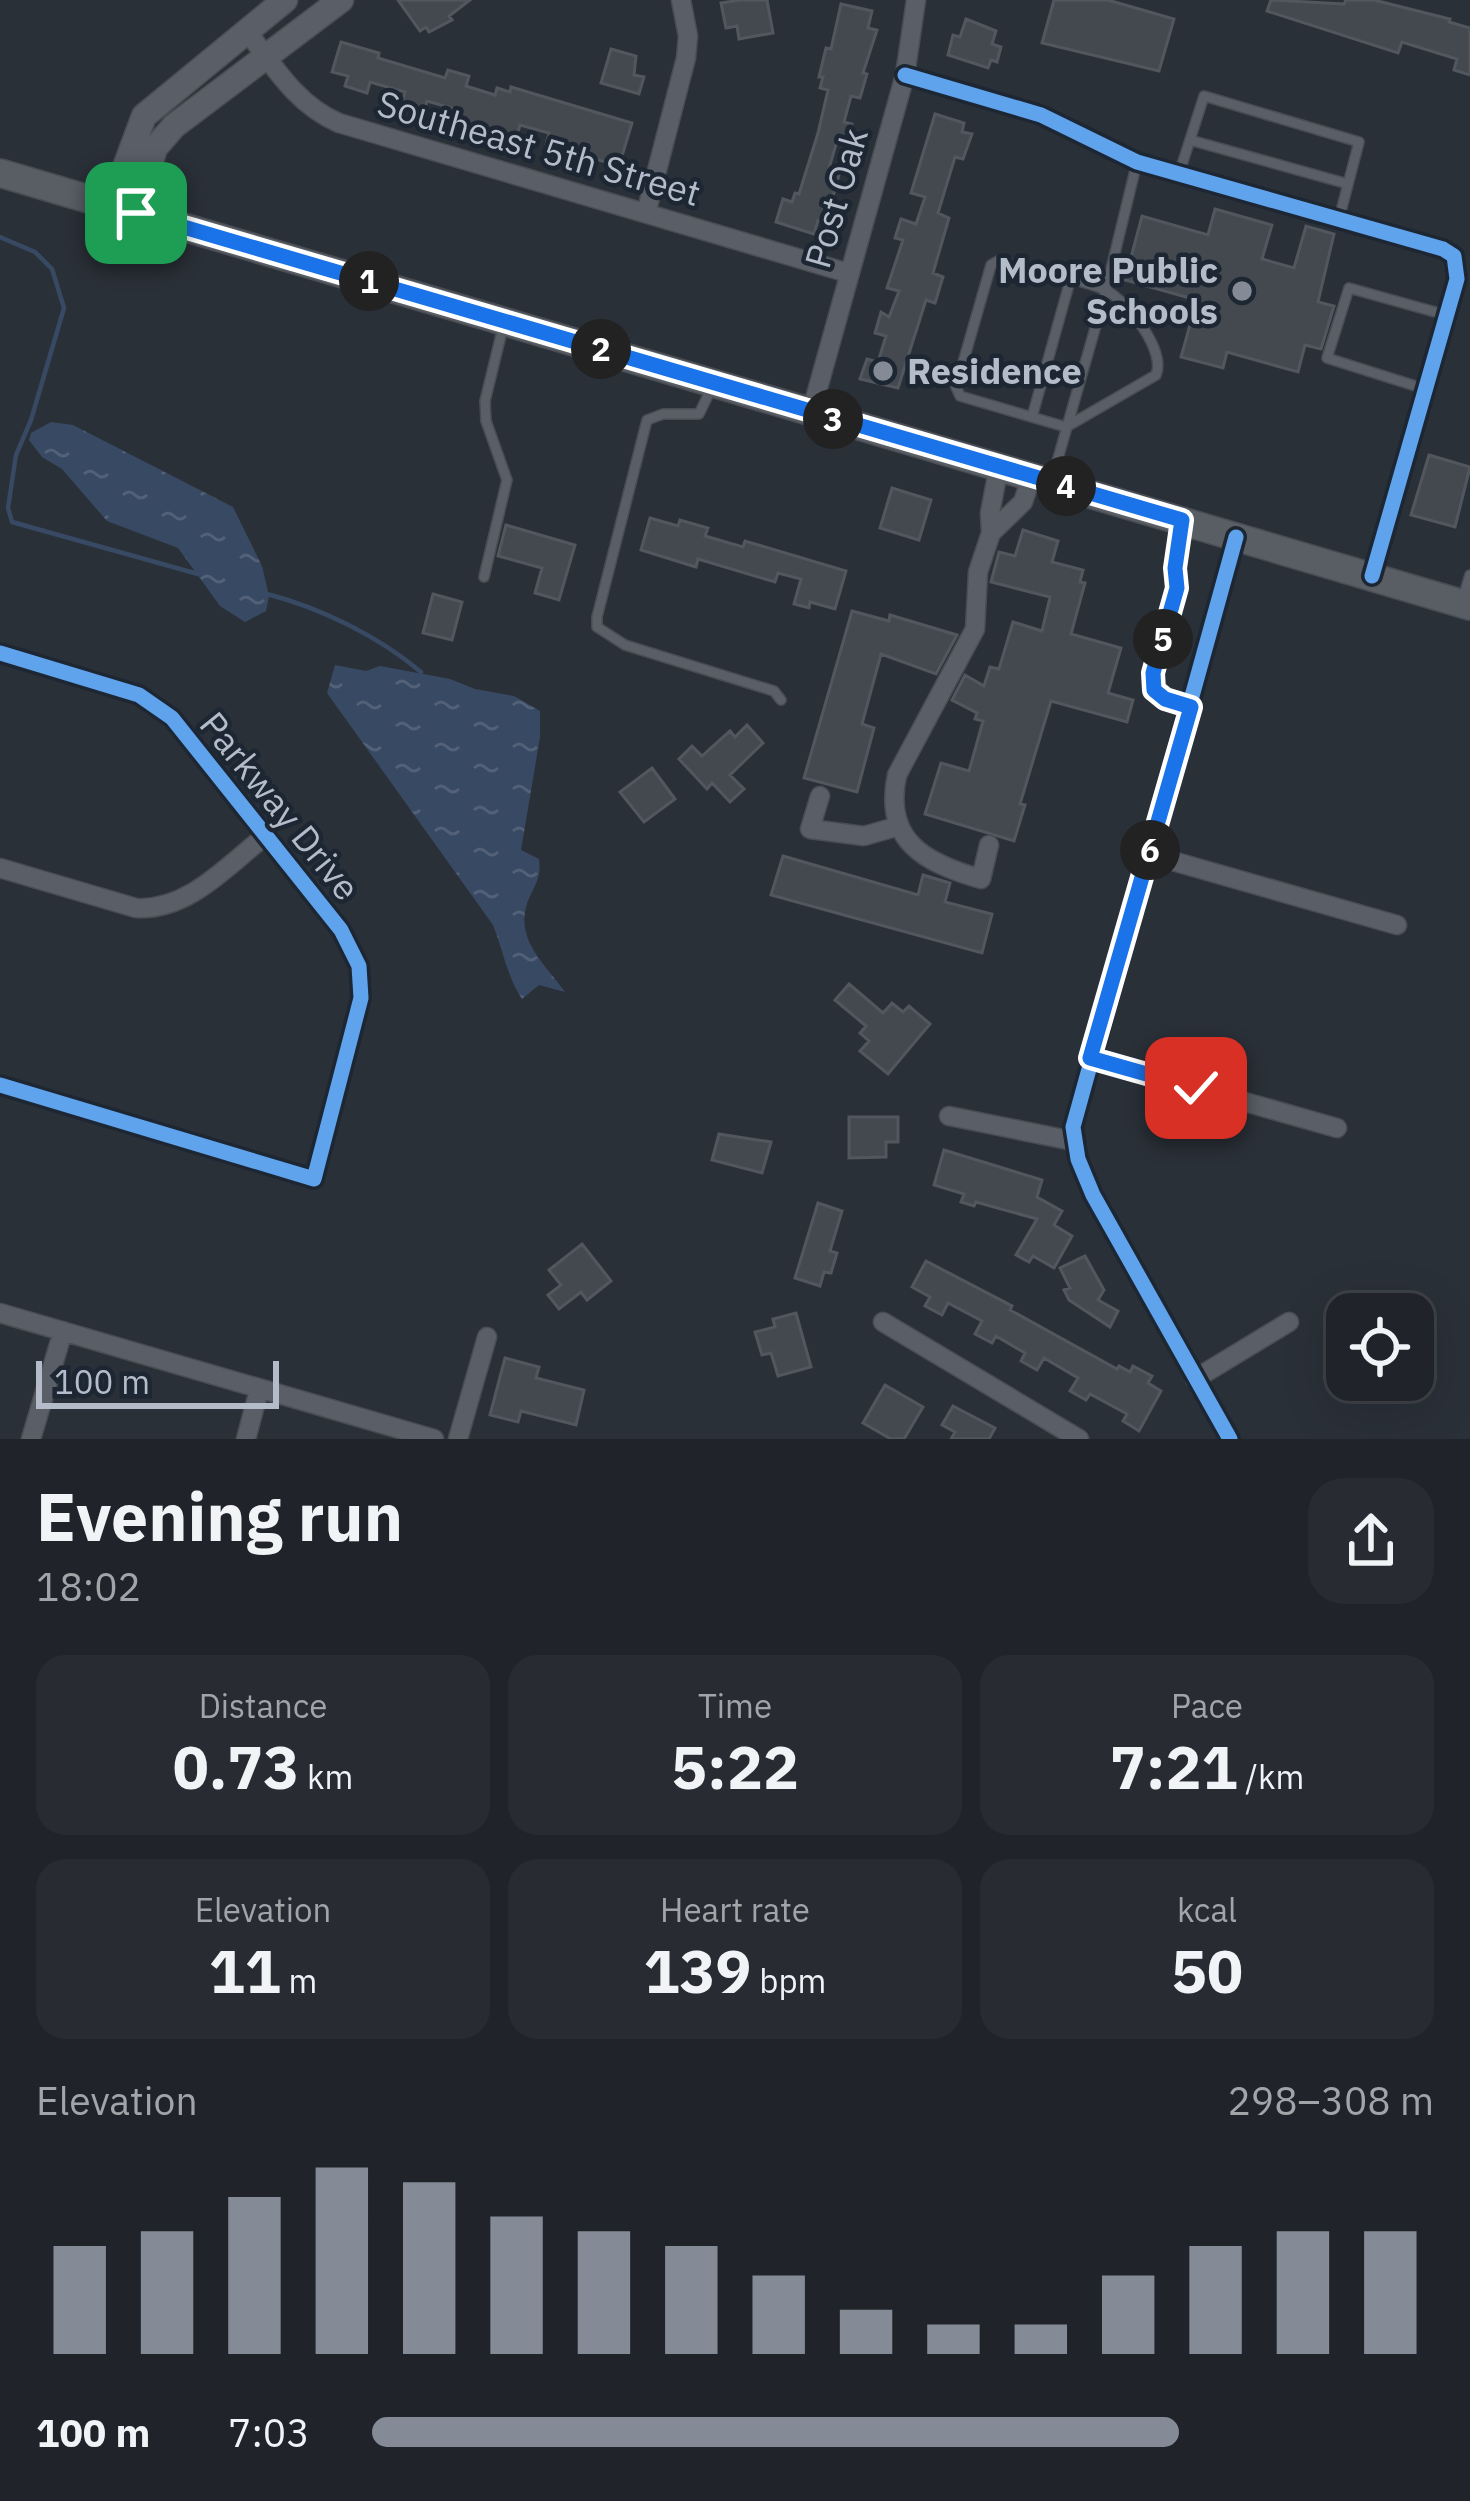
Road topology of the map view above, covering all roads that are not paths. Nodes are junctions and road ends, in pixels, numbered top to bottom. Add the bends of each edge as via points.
1 (285, 0) edge
2 (341, 0) edge
3 (681, 0) edge
4 (916, 0) edge
5 (247, 31) junction
6 (268, 58) junction
7 (904, 75) junction
8 (1190, 140) junction
9 (1137, 162) junction
10 (0, 173) edge
11 (1179, 174) junction
12 (1348, 184) junction
13 (123, 209) junction
14 (646, 213) junction
15 (1339, 219) junction
16 (848, 273) junction
17 (1070, 281) junction
18 (1106, 290) junction
19 (1446, 315) junction
20 (505, 321) junction
21 (713, 383) junction
22 (1424, 389) junction
23 (811, 412) junction
24 (1032, 417) junction
25 (1066, 427) junction
26 (999, 466) junction
27 (1042, 478) junction
28 (1182, 520) junction
29 (992, 533) junction
30 (1236, 537) junction
31 (1470, 574) edge
32 (1372, 576) junction
33 (484, 577) dead end
34 (1466, 605) edge
35 (0, 653) edge
36 (781, 700) dead end
37 (1191, 707) junction
38 (820, 796) dead end
39 (899, 826) junction
40 (265, 836) junction
41 (989, 845) dead end
42 (1148, 854) junction
43 (0, 868) edge
44 (1397, 925) dead end
45 (1090, 1058) junction
46 (0, 1084) edge
47 (950, 1116) dead end
48 (1337, 1128) dead end
49 (1073, 1141) junction
50 (0, 1313) edge
51 (883, 1322) dead end
52 (1289, 1322) dead end
53 (63, 1331) junction
54 (487, 1337) dead end
55 (1195, 1379) junction
56 (259, 1390) junction
57 (1226, 1438) edge
58 (32, 1439) edge
59 (246, 1439) edge
60 (434, 1439) edge
61 (458, 1439) edge
62 (1079, 1439) edge

1 - 5 street
2 - 6 street
3 - 14 street via 686,58
4 - 7 street, Post Oak
5 - 6 street, Southeast 5th Street
5 - 13 street via 144,116
6 - 13 street via 175,126
6 - 14 street, Southeast 5th Street via 310,109 339,123
7 - 9 street via 1041,116
7 - 16 street, Post Oak
8 - 11 lane
8 - 12 lane
8 - 12 lane via 1204,96 1359,142
9 - 11 street
9 - 18 lane
10 - 13 main road
11 - 15 street
12 - 15 lane
13 - 20 main road
14 - 16 street, Southeast 5th Street
15 - 19 street via 1454,256
16 - 23 street, Post Oak
17 - 18 lane
17 - 24 lane
17 - 24 lane via 994,262 956,387 960,396
18 - 25 lane
18 - 25 lane via 1157,349 1160,365 1156,375
19 - 22 street
19 - 22 lane via 1348,288 1327,358
20 - 21 main road
20 - 33 lane via 485,401 507,480
21 - 23 main road
21 - 36 lane via 699,414 647,419 597,627
22 - 32 street
23 - 26 main road
24 - 25 lane
25 - 27 lane
26 - 27 main road
26 - 29 street
27 - 28 main road
27 - 29 street
28 - 30 main road
28 - 37 lane via 1177,588 1153,673 1154,690
29 - 39 street via 968,647 897,775
30 - 32 main road
30 - 37 street
31 - 34 lane
32 - 34 main road
35 - 40 street, Parkway Drive via 156,706
37 - 42 street
38 - 39 street via 810,829 864,836
39 - 41 street via 928,860 980,879
40 - 43 street via 207,883 153,909
40 - 46 street, Parkway Drive via 352,946 362,983 314,1179
42 - 44 street
42 - 45 street
45 - 48 street
45 - 49 street
47 - 49 street
49 - 55 street via 1093,1195
50 - 53 street
51 - 62 street
52 - 55 street
53 - 56 street
53 - 58 street
54 - 61 street
55 - 57 street
56 - 59 street
56 - 60 street

